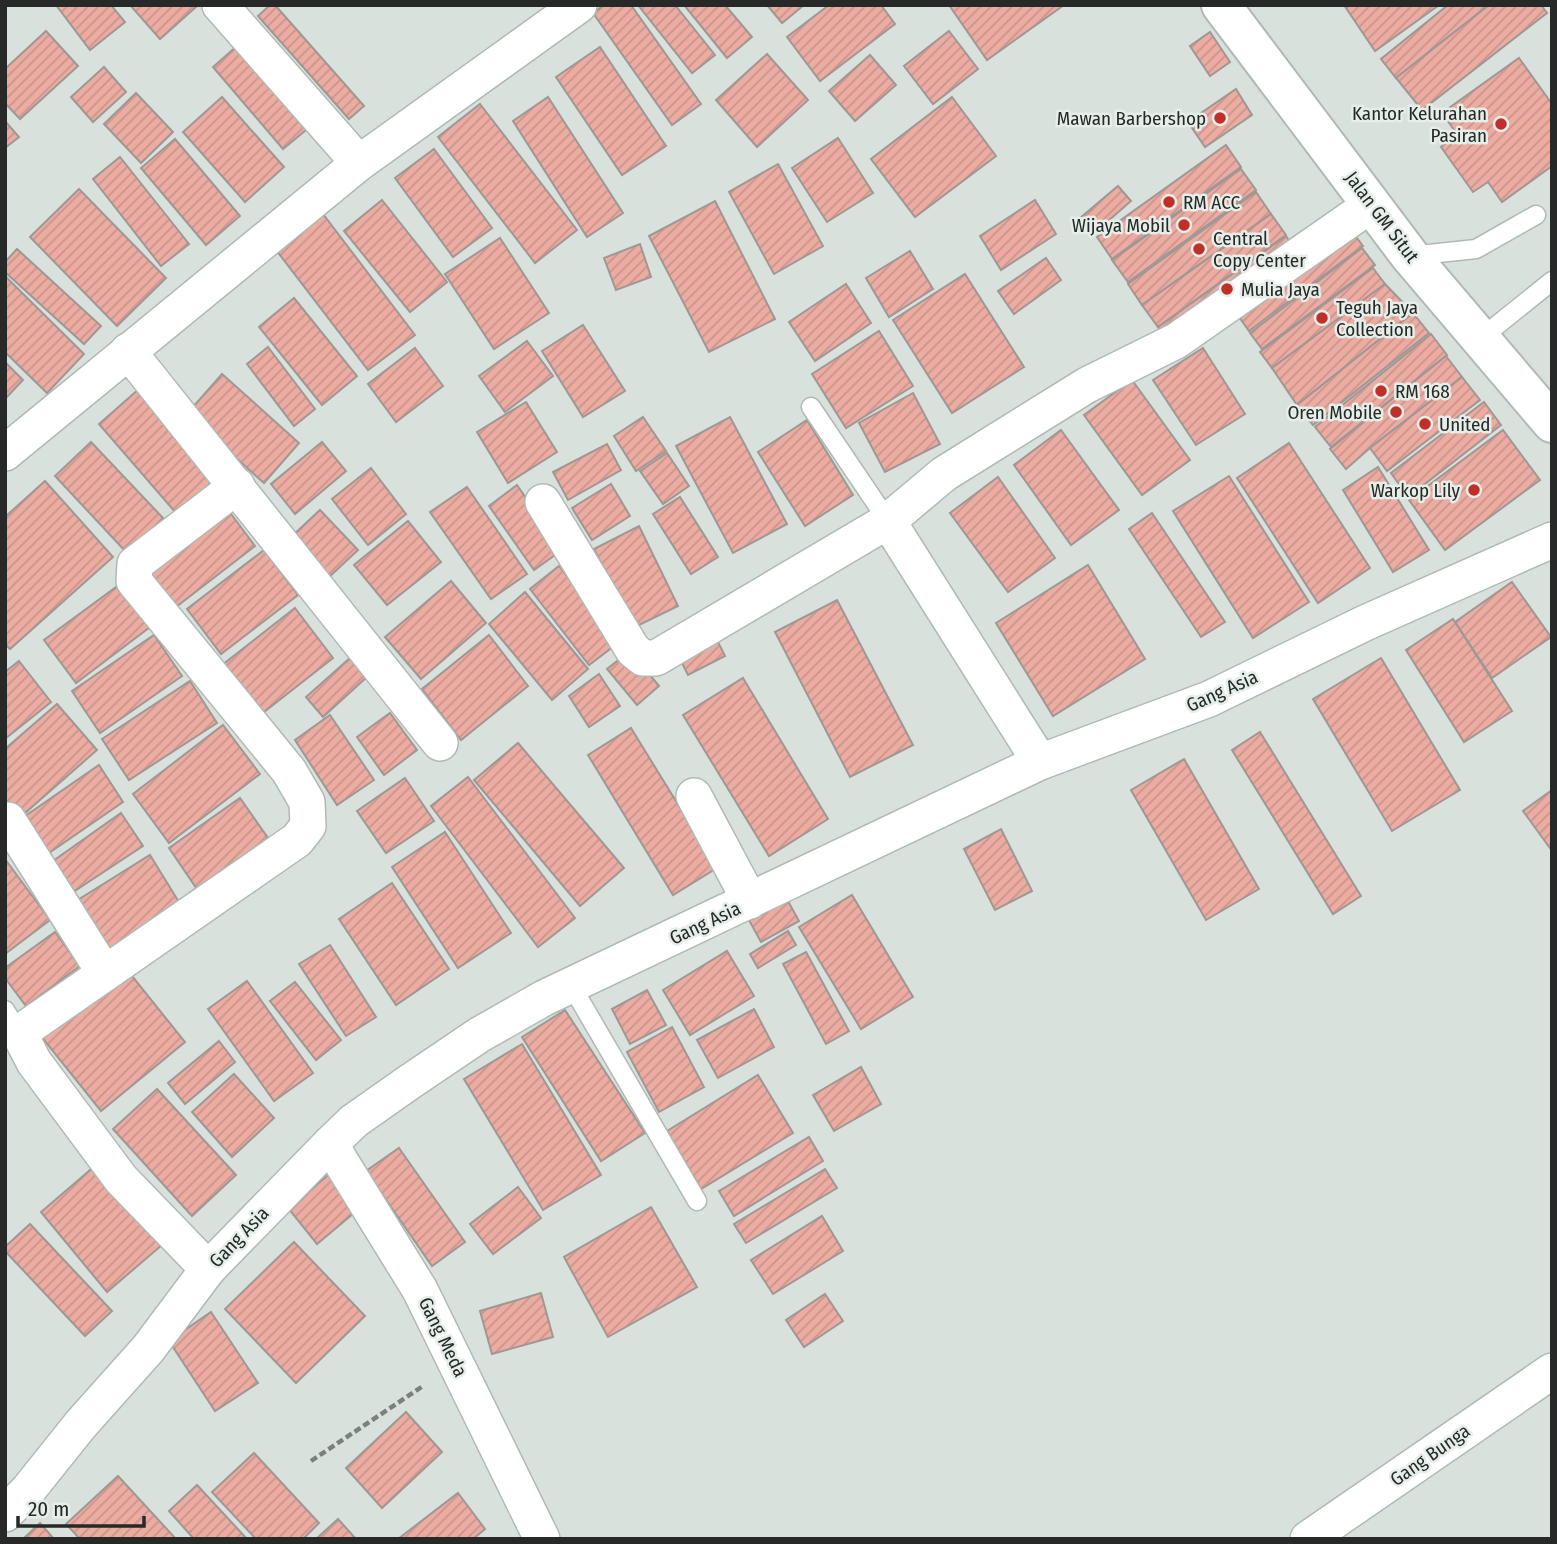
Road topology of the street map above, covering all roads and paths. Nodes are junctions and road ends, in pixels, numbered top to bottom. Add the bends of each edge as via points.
1 (220, 5) edge
2 (579, 5) edge
3 (1221, 5) edge
4 (359, 163) junction
5 (1372, 204) junction
6 (1536, 215) dead end
7 (1410, 256) junction
8 (1552, 281) edge
9 (1480, 338) junction
10 (128, 351) junction
11 (811, 407) dead end
12 (1552, 423) edge
13 (5, 453) edge
14 (237, 486) junction
15 (543, 502) dead end
16 (888, 521) junction
17 (1552, 540) edge
18 (440, 743) dead end
19 (1040, 762) junction
20 (694, 796) dead end
21 (8, 820) dead end
22 (750, 901) junction
23 (104, 972) junction
24 (571, 985) junction
25 (10, 1029) edge
26 (330, 1144) junction
27 (697, 1201) dead end
28 (208, 1269) junction
29 (456, 1364) junction
30 (1552, 1371) edge
31 (311, 1461) dead end
32 (5, 1514) edge
33 (542, 1539) edge
34 (1308, 1539) edge

1 - 4 street
2 - 4 street
3 - 5 main road, Jalan GM Situt
4 - 10 street
5 - 7 main road, Jalan GM Situt
5 - 16 street via 1176,341 1087,385 944,474
6 - 7 lane via 1476,249
7 - 9 main road, Jalan GM Situt
8 - 9 lane
9 - 12 main road, Jalan GM Situt
10 - 13 street
10 - 14 street
11 - 16 lane
14 - 18 street
14 - 23 street via 135,564 134,581 289,771 307,802 308,826 297,840
15 - 16 street via 633,650 648,659
16 - 19 street
17 - 19 street, Gang Asia via 1209,699
19 - 22 street, Gang Asia
20 - 22 street
21 - 23 street
22 - 24 street, Gang Asia
23 - 25 street
24 - 26 street, Gang Asia via 479,1035 354,1121
24 - 27 lane
25 - 28 street via 121,1179
26 - 28 street, Gang Asia
26 - 29 street, Gang Meda via 420,1290
28 - 32 street, Gang Asia via 148,1349
29 - 31 path
29 - 33 street, Gang Meda
30 - 34 street, Gang Bunga

